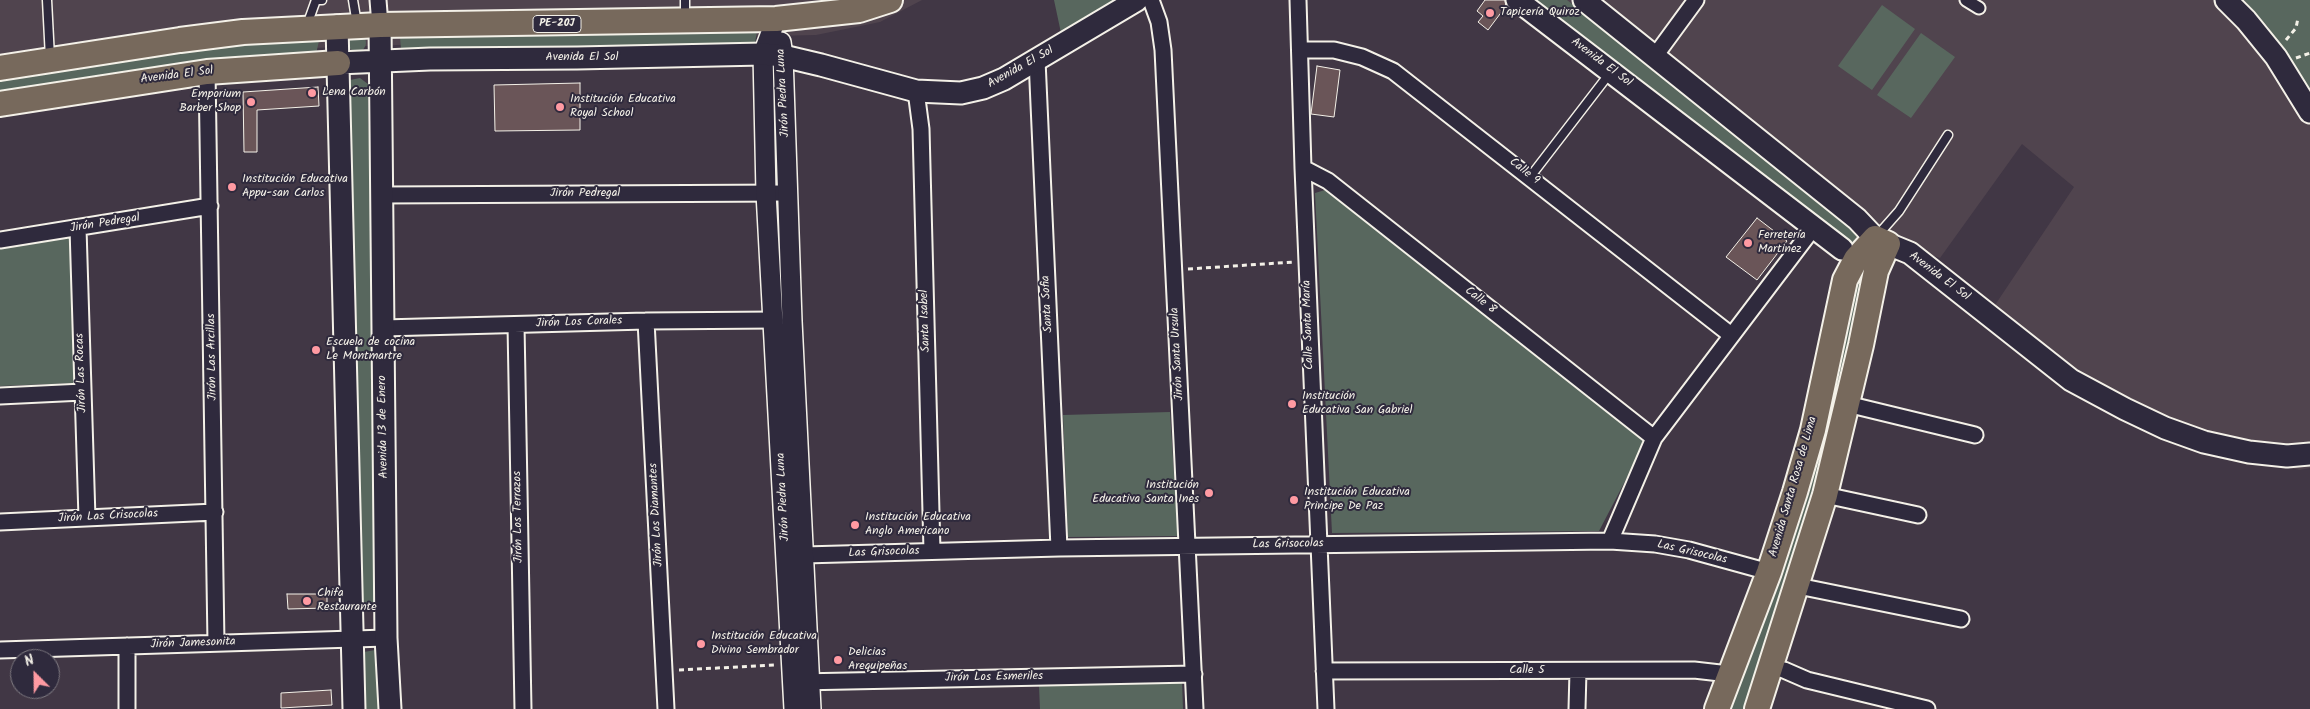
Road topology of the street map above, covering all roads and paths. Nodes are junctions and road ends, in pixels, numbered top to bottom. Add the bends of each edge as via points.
1 (47, 0) edge
2 (316, 0) edge
3 (322, 0) edge
4 (353, 0) edge
5 (378, 0) edge
6 (890, 0) edge
7 (1137, 0) edge
8 (1151, 0) edge
9 (1298, 0) edge
10 (1517, 0) edge
11 (1584, 0) edge
12 (1696, 0) edge
13 (1966, 0) edge
14 (2226, 0) edge
15 (1979, 8) dead end
16 (685, 11) edge
17 (2298, 18) dead end
18 (776, 19) junction
19 (380, 25) junction
20 (347, 26) junction
21 (305, 29) junction
22 (2286, 40) dead end
23 (1300, 50) junction
24 (2310, 53) edge
25 (773, 55) junction
26 (1655, 56) junction
27 (2293, 59) dead end
28 (50, 60) junction
29 (380, 60) junction
30 (1036, 60) junction
31 (338, 63) junction
32 (0, 68) edge
33 (1611, 71) junction
34 (207, 72) junction
35 (916, 91) junction
36 (0, 104) edge
37 (2310, 112) edge
38 (1948, 136) dead end
39 (1303, 168) junction
40 (1530, 177) junction
41 (788, 193) junction
42 (766, 194) junction
43 (382, 195) junction
44 (210, 206) junction
45 (1814, 227) junction
46 (78, 228) junction
47 (0, 240) edge
48 (1881, 241) junction
49 (1849, 254) junction
50 (1307, 262) junction
51 (1174, 269) junction
52 (1876, 271) junction
53 (775, 320) junction
54 (646, 321) junction
55 (516, 324) junction
56 (383, 328) junction
57 (1731, 335) junction
58 (83, 392) junction
59 (0, 396) edge
60 (1847, 404) junction
61 (1975, 434) dead end
62 (1654, 438) junction
63 (2310, 454) edge
64 (1825, 496) junction
65 (215, 512) junction
66 (1918, 515) dead end
67 (87, 518) junction
68 (0, 522) edge
69 (1610, 541) junction
70 (1318, 544) junction
71 (1059, 548) junction
72 (1189, 548) junction
73 (932, 551) junction
74 (804, 555) junction
75 (1769, 572) junction
76 (1798, 586) junction
77 (1961, 619) dead end
78 (386, 638) junction
79 (353, 639) junction
80 (216, 643) junction
81 (127, 646) junction
82 (0, 650) edge
83 (1770, 667) junction
84 (666, 670) junction
85 (1324, 671) junction
86 (1578, 671) junction
87 (1194, 674) junction
88 (1729, 674) junction
89 (799, 676) junction
90 (127, 709) edge
91 (354, 709) edge
92 (390, 709) edge
93 (523, 709) edge
94 (666, 709) edge
95 (794, 709) edge
96 (811, 709) edge
97 (1195, 709) edge
98 (1326, 709) edge
99 (1577, 709) edge
100 (1717, 709) edge
101 (1757, 709) edge
102 (1928, 709) edge

1 - 28 lane
2 - 3 lane
2 - 21 lane
4 - 20 lane
5 - 19 street
6 - 18 main road, PE-20J via 859,10
7 - 30 main road, Avenida El Sol
8 - 51 street, Jirón Santa Ursula via 1163,50
9 - 23 street, Calle Santa María
10 - 33 main road, Avenida El Sol
11 - 26 main road, Avenida El Sol
12 - 26 street
13 - 15 street
14 - 37 main road via 2276,57
16 - 18 main road, PE-20J
16 - 19 main road, PE-20J
17 - 22 path via 2296,28
18 - 25 street, Jirón Piedra Luna
19 - 20 main road, PE-20J
19 - 29 main road, Avenida 13 de Enero
20 - 21 main road, PE-20J
20 - 31 main road
21 - 28 main road, PE-20J via 197,37
23 - 39 street, Calle Santa María
23 - 40 street, Calle 9 via 1334,50 1362,57 1393,71
24 - 27 path
25 - 29 main road, Avenida El Sol
25 - 35 main road, Avenida El Sol
25 - 41 street, Jirón Piedra Luna
25 - 42 street, Jirón Piedra Luna
26 - 48 main road, Avenida El Sol
28 - 32 main road, PE-20J
29 - 31 main road, Avenida El Sol
29 - 43 main road, Avenida 13 de Enero
30 - 35 main road, Avenida El Sol via 983,88 961,93
30 - 71 street, Santa Sofia
31 - 34 main road, Avenida El Sol
31 - 79 main road
33 - 40 lane
33 - 45 main road, Avenida El Sol
34 - 36 main road, Avenida El Sol
34 - 44 street, Jirón Las Arcillas
35 - 73 street, Santa Isabel via 921,129
38 - 48 lane
39 - 50 street, Calle Santa María
39 - 62 street, Calle 8 via 1328,181
40 - 57 street, Calle 9
41 - 42 street, Jirón Pedregal
41 - 74 street, Jirón Piedra Luna
42 - 43 street, Jirón Pedregal
42 - 53 street, Jirón Piedra Luna
43 - 56 main road, Avenida 13 de Enero
44 - 46 street, Jirón Pedregal
44 - 65 street, Jirón Las Arcillas
45 - 49 main road, Avenida El Sol
45 - 57 street
46 - 47 street, Jirón Pedregal
46 - 58 street, Jirón Las Rocas
48 - 49 main road, Avenida Santa Rosa de Lima
48 - 52 main road
48 - 63 main road, Avenida El Sol via 1910,253 2071,380 2125,409 2204,442 2249,452 2287,456
49 - 52 main road, Avenida El Sol
49 - 75 main road, Avenida Santa Rosa de Lima via 1813,430
50 - 51 path
50 - 70 street, Calle Santa María
51 - 72 street, Jirón Santa Ursula
52 - 60 main road
53 - 54 street, Jirón Los Corales
53 - 89 street, Jirón Piedra Luna
54 - 55 street, Jirón Los Corales
54 - 84 street, Jirón Los Diamantes
55 - 56 street, Jirón Los Corales
55 - 93 street, Jirón Los Terrazos
56 - 78 main road, Avenida 13 de Enero
57 - 62 street
58 - 59 street
58 - 67 street, Jirón Las Rocas
60 - 61 street
60 - 64 main road
62 - 69 street
64 - 66 street
64 - 76 main road
65 - 67 street, Jirón Las Crisocolas
65 - 80 street, Jirón Las Arcillas
67 - 68 street, Jirón Las Crisocolas
69 - 70 street, Las Grisocolas
69 - 75 street, Las Grisocolas via 1690,550
70 - 72 street, Las Grisocolas
70 - 85 street, Calle Santa María
71 - 72 street, Las Grisocolas
71 - 73 street, Las Grisocolas
72 - 87 street, Jirón Santa Ursula
73 - 74 street, Las Grisocolas
74 - 89 street, Jirón Piedra Luna
75 - 88 main road, Avenida Santa Rosa de Lima
76 - 77 street
76 - 83 main road
78 - 79 street, Jirón Jamesonita
78 - 92 main road, Avenida 13 de Enero
79 - 80 street, Jirón Jamesonita
79 - 91 main road
80 - 81 street, Jirón Jamesonita
81 - 82 street, Jirón Jamesonita
81 - 90 street
83 - 101 main road
83 - 102 street via 1807,680
84 - 89 path
84 - 94 street, Jirón Los Diamantes
85 - 86 street, Calle 5
85 - 98 street, Calle Santa María
86 - 88 street, Calle 5 via 1694,670
86 - 99 street
87 - 89 street, Jirón Los Esmeriles
87 - 97 street, Jirón Santa Ursula
88 - 100 main road, Avenida Santa Rosa de Lima
89 - 95 street, Jirón Piedra Luna
89 - 96 street, Jirón Piedra Luna

